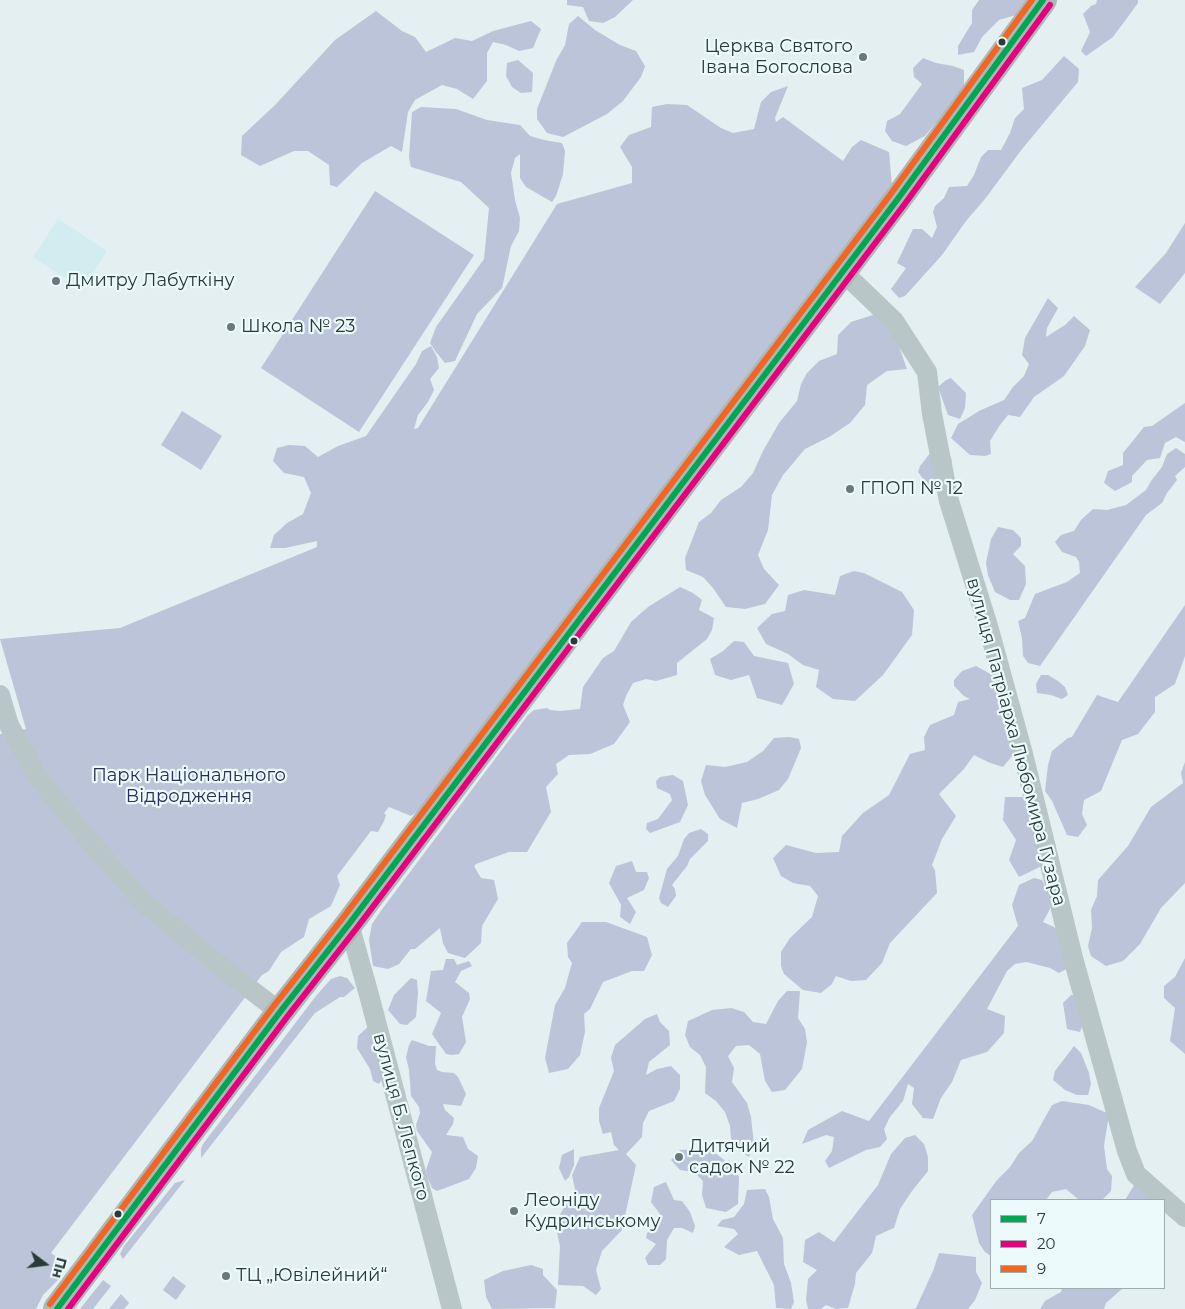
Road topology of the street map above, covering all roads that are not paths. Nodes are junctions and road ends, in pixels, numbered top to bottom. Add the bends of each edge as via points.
1 (1043, 0) edge
2 (842, 271) junction
3 (0, 695) edge
4 (349, 924) junction
5 (280, 1012) junction
6 (1164, 1199) edge
7 (1165, 1199) edge
8 (1185, 1217) edge
9 (57, 1309) edge
10 (452, 1309) edge

1 - 2 main road
2 - 4 main road
2 - 6 street, вулиця Патріарха Любомира Гузара via 894,321 927,372 949,501 991,636 1073,958 1127,1151 1136,1174
3 - 5 street via 9,724 39,779 92,844 144,902
4 - 5 main road
4 - 10 street, вулиця Б. Лепкого
5 - 9 main road
7 - 8 street, вулиця Патріарха Любомира Гузара

